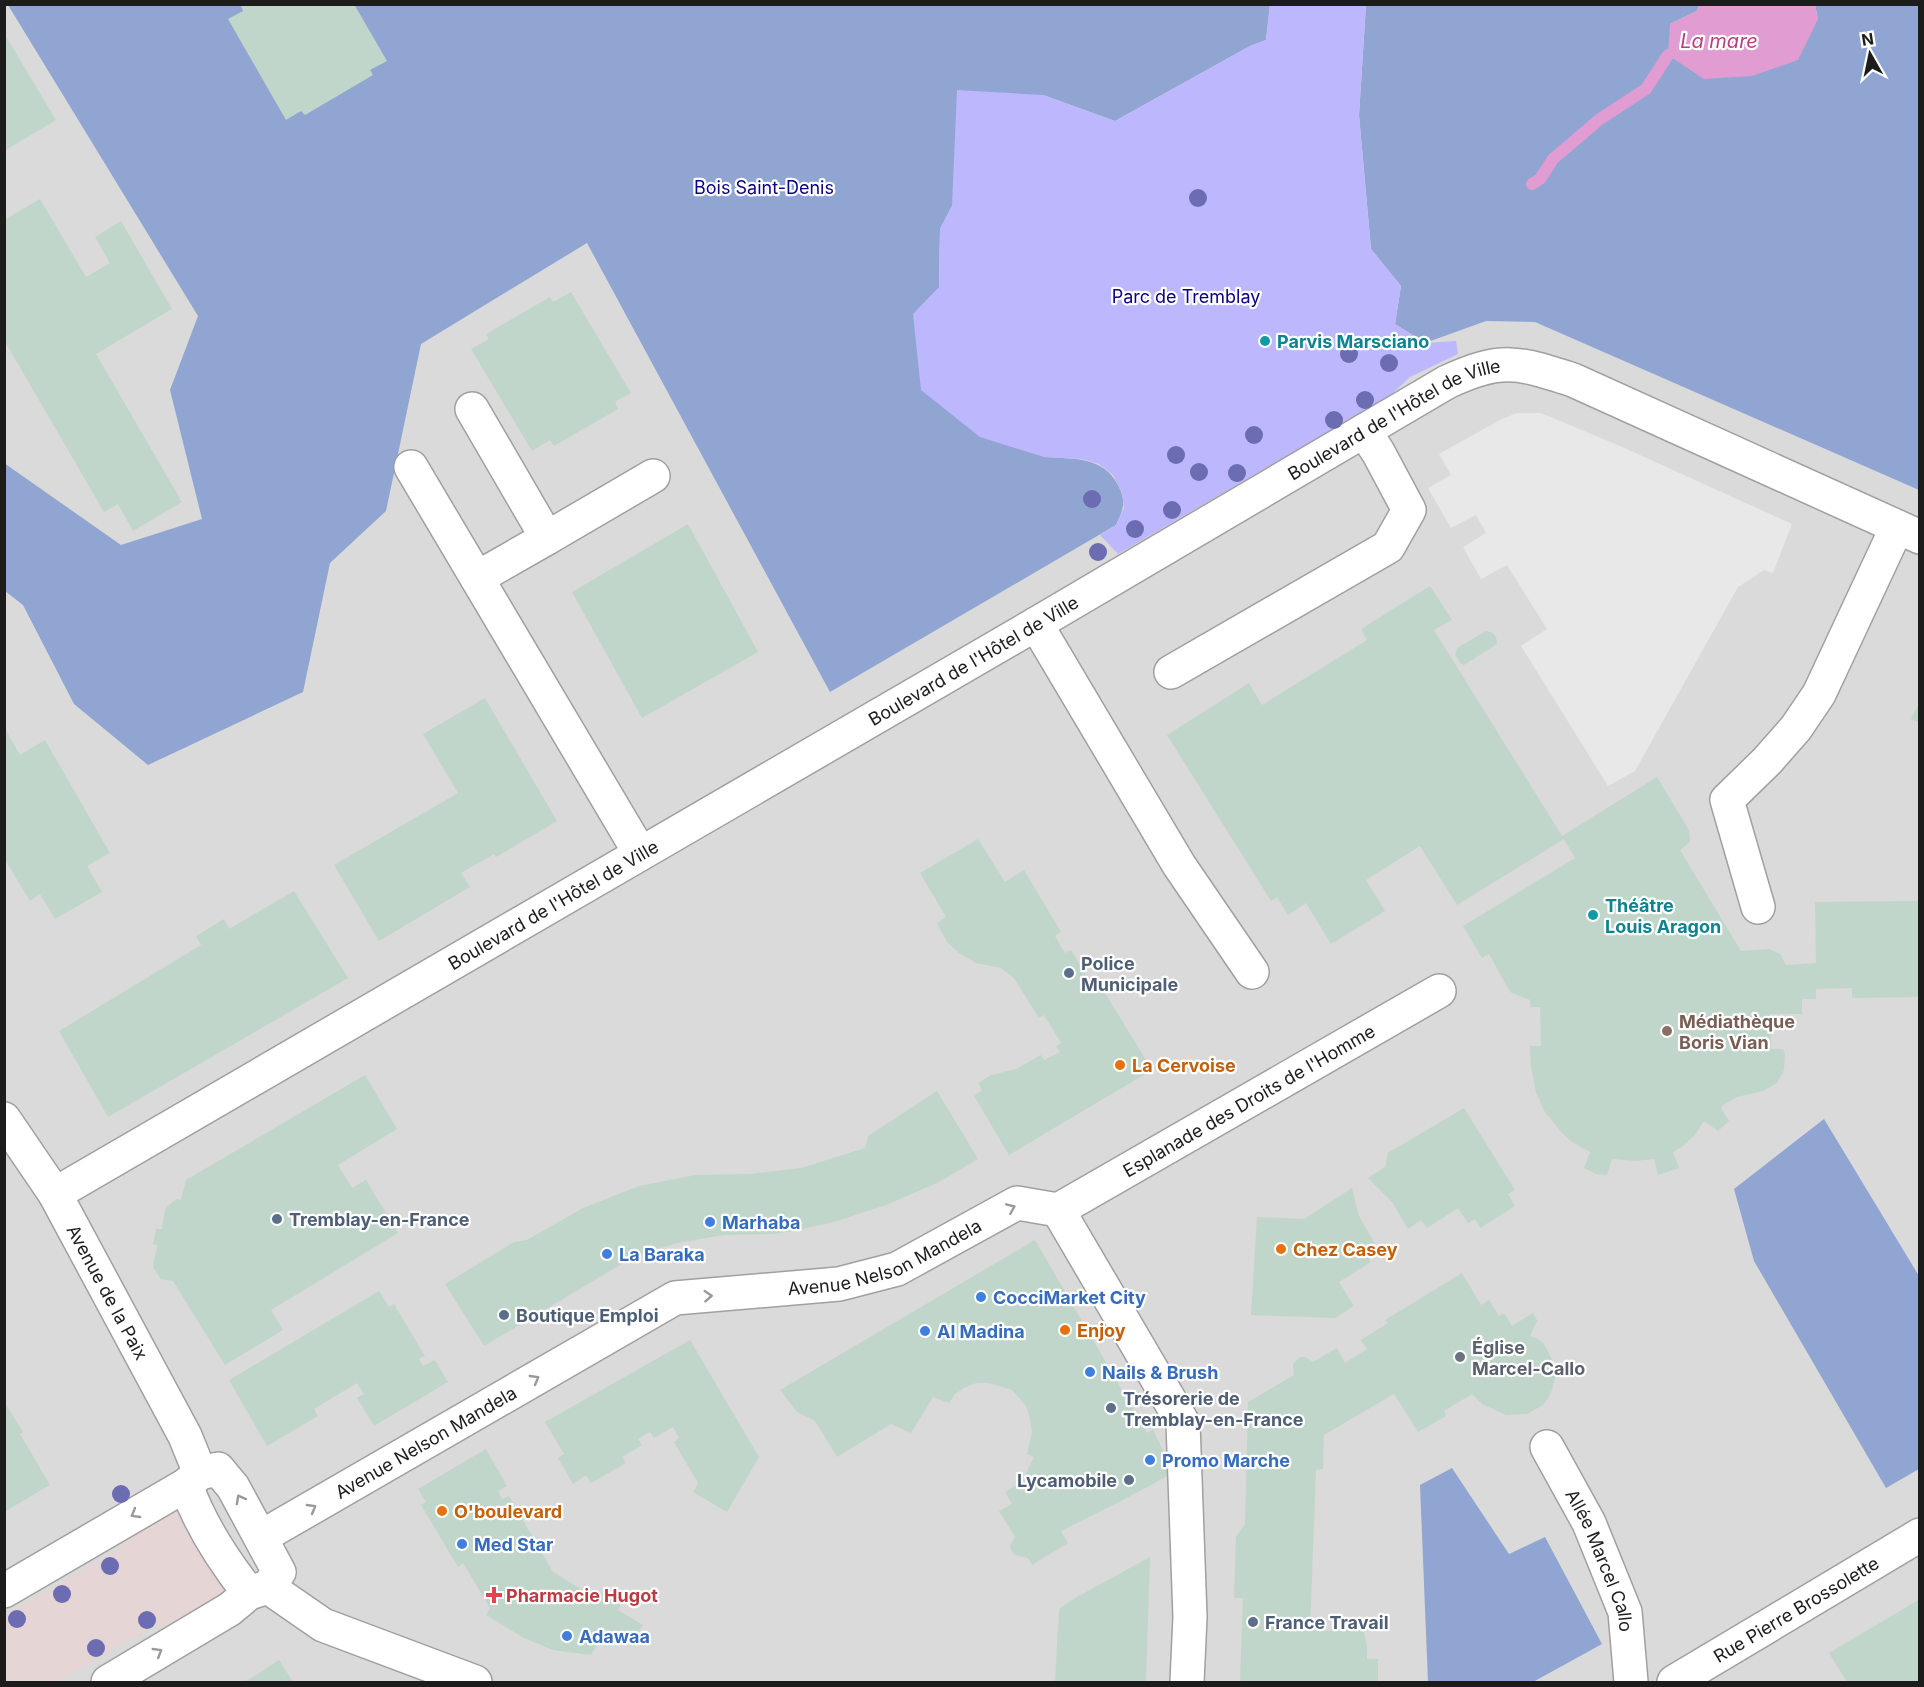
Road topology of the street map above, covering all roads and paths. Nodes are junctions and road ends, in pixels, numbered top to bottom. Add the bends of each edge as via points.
1 (472, 409) dead end
2 (1374, 425) junction
3 (411, 467) dead end
4 (653, 476) dead end
5 (1908, 532) edge
6 (547, 538) junction
7 (477, 578) junction
8 (1036, 624) junction
9 (1171, 672) dead end
10 (640, 853) junction
11 (1758, 907) dead end
12 (1252, 972) dead end
13 (1439, 991) dead end
14 (4, 1119) edge
15 (55, 1194) junction
16 (1058, 1210) junction
17 (1547, 1447) dead end
18 (193, 1479) junction
19 (1920, 1534) edge
20 (261, 1538) junction
21 (259, 1590) junction
22 (4, 1591) edge
23 (108, 1683) edge
24 (475, 1683) edge
25 (1187, 1683) edge
26 (1631, 1683) edge
27 (1674, 1683) edge

1 - 6 street
2 - 5 street, Boulevard de l'Hôtel de Ville via 1472,370 1517,364 1538,368 1573,380
2 - 8 street, Boulevard de l'Hôtel de Ville
2 - 9 street via 1378,452 1408,510 1388,547
3 - 7 street
4 - 6 street
5 - 11 street via 1819,694 1767,761 1727,801
6 - 7 street
7 - 10 street
8 - 10 street, Boulevard de l'Hôtel de Ville
8 - 12 street via 1179,865
10 - 15 street, Boulevard de l'Hôtel de Ville
13 - 16 street, Esplanade des Droits de l'Homme
14 - 15 street, Avenue de la Paix
15 - 18 street, Avenue de la Paix via 185,1436
20 -> 16 street, Avenue Nelson Mandela via 675,1298 839,1284 897,1269 1017,1203
16 - 25 street via 1184,1423 1190,1617
17 - 26 street, Allée Marcel Callo via 1589,1523 1625,1612
20 -> 18 street via 219,1469
18 - 21 street, Avenue de la Paix via 194,1507 222,1558
18 -> 22 street
19 - 27 street, Rue Pierre Brossolette
20 - 21 street via 279,1572
23 -> 21 street
21 - 24 street, Avenue de la Paix via 323,1625

